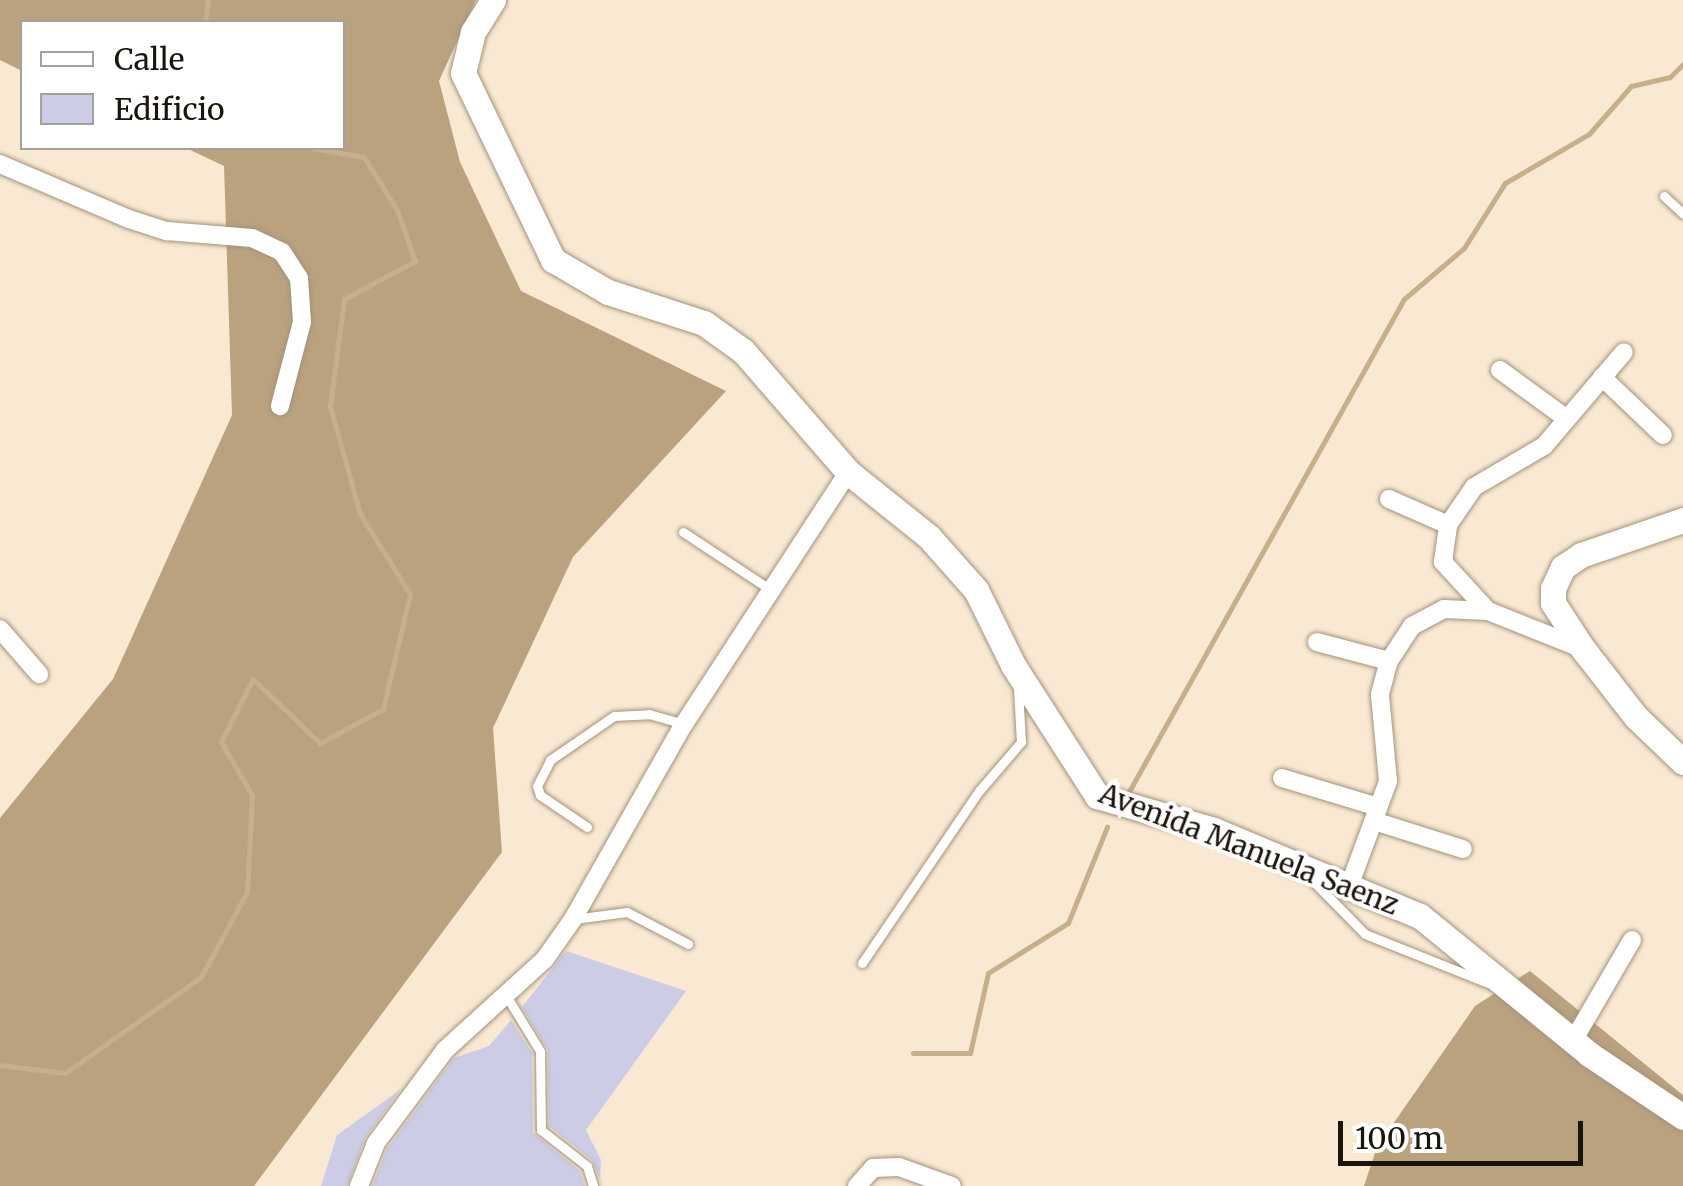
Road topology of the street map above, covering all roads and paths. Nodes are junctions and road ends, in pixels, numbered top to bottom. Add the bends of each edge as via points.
1 (493, 0) edge
2 (0, 164) edge
3 (1664, 196) dead end
4 (1683, 214) edge
5 (1624, 352) dead end
6 (1500, 370) dead end
7 (1602, 378) junction
8 (280, 406) dead end
9 (1567, 418) junction
10 (1664, 435) dead end
11 (848, 472) junction
12 (1389, 498) dead end
13 (1683, 520) edge
14 (1448, 525) junction
15 (683, 532) dead end
16 (771, 590) junction
17 (1488, 611) junction
18 (0, 630) edge
19 (1317, 642) dead end
20 (1583, 649) junction
21 (1389, 661) junction
22 (1013, 665) junction
23 (38, 674) dead end
24 (684, 724) junction
25 (1683, 762) edge
26 (1282, 778) dead end
27 (1376, 814) junction
28 (587, 827) dead end
29 (1463, 849) dead end
30 (1300, 864) junction
31 (1350, 884) junction
32 (574, 919) junction
33 (1632, 940) dead end
34 (688, 944) dead end
35 (862, 962) dead end
36 (1505, 988) junction
37 (507, 997) junction
38 (1572, 1042) junction
39 (1683, 1117) edge
40 (359, 1186) edge
41 (593, 1186) edge
42 (858, 1186) edge
43 (952, 1186) edge

1 - 11 street, Avenida Manuela Saenz via 473,32 463,73 553,260 608,292 704,323 743,351
2 - 8 street via 128,219 167,231 252,238 282,252 299,278 302,322
3 - 4 lane
5 - 7 street
6 - 9 street
7 - 9 street
7 - 10 street
9 - 14 street via 1526,460 1474,487
11 - 16 street
11 - 22 street, Avenida Manuela Saenz via 928,537 976,590
12 - 14 street
13 - 20 street via 1564,567 1553,603
14 - 17 street via 1443,562
15 - 16 lane
16 - 24 street
17 - 20 street
17 - 21 street via 1428,614
18 - 23 street
19 - 21 street
20 - 25 street via 1636,717
21 - 27 street via 1380,694 1388,780
22 - 30 street, Avenida Manuela Saenz via 1097,796
22 - 35 lane via 1022,742 979,791
24 - 28 lane via 649,714 614,716 550,760 537,786 540,795
24 - 32 street
26 - 27 street
27 - 29 street
27 - 31 street
30 - 31 street, Avenida Manuela Saenz
30 - 36 lane via 1364,934 1437,968
31 - 36 street, Avenida Manuela Saenz via 1420,916
32 - 34 lane via 628,912
32 - 37 street
33 - 38 street
36 - 38 street, Avenida Manuela Saenz
37 - 40 street via 464,1026 444,1050 376,1143
37 - 41 lane via 540,1052 542,1130 586,1166
38 - 39 street, Avenida Manuela Saenz
42 - 43 street via 873,1168 899,1167

